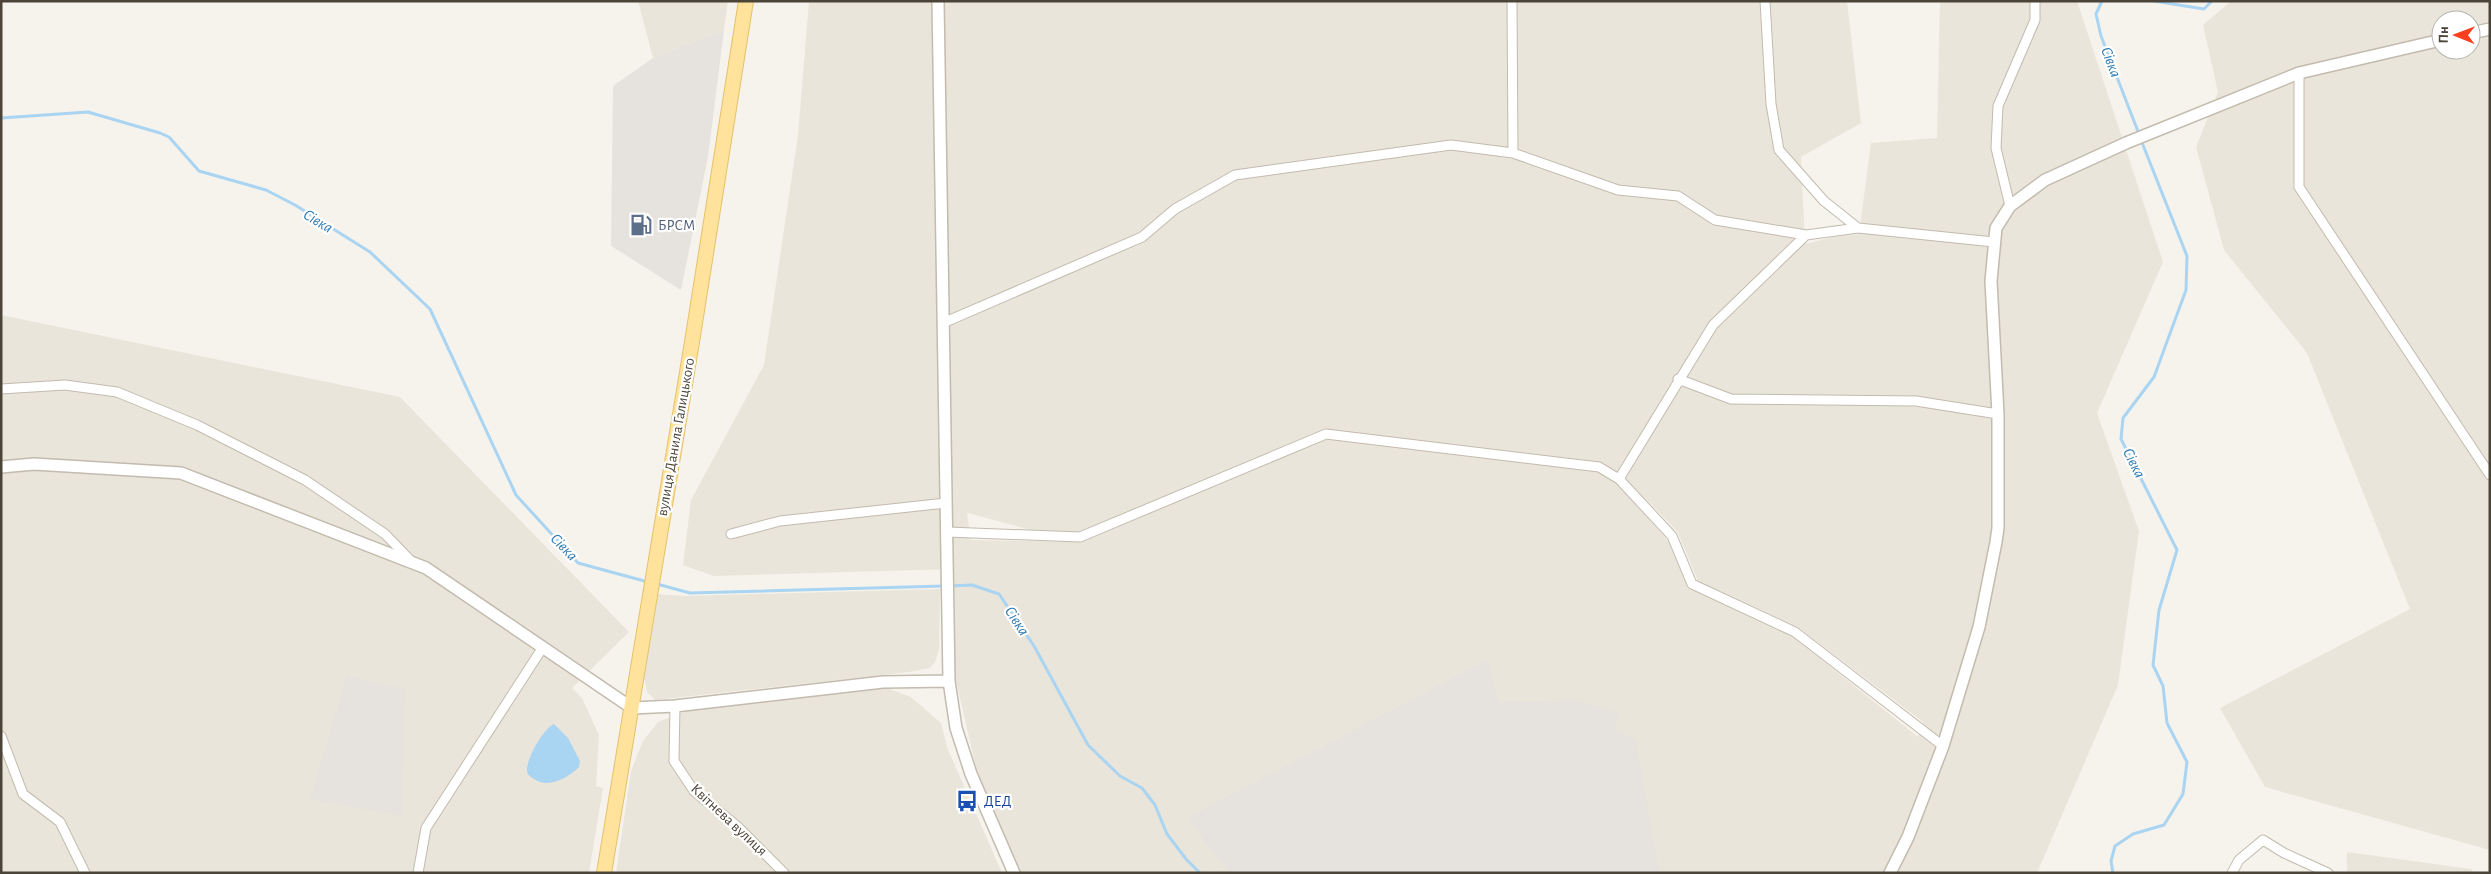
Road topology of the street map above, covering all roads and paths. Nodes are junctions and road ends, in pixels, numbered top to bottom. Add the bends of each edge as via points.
1 (746, 1) edge
2 (938, 1) edge
3 (1512, 1) edge
4 (1765, 1) edge
5 (2035, 1) edge
6 (2431, 42) edge
7 (2300, 73) junction
8 (1513, 153) junction
9 (2010, 206) junction
10 (1858, 228) junction
11 (1806, 235) junction
12 (1994, 242) junction
13 (943, 323) junction
14 (1678, 379) junction
15 (1, 388) edge
16 (1998, 414) junction
17 (1, 467) edge
18 (2490, 475) edge
19 (1618, 479) junction
20 (946, 503) junction
21 (947, 532) junction
22 (732, 534) dead end
23 (412, 562) junction
24 (543, 647) junction
25 (949, 681) junction
26 (675, 706) junction
27 (632, 708) junction
28 (1, 736) edge
29 (1943, 746) junction
30 (85, 873) edge
31 (418, 873) edge
32 (604, 873) edge
33 (784, 873) edge
34 (1014, 873) edge
35 (1890, 873) edge
36 (2232, 873) edge
37 (2328, 873) edge

1 - 27 main road, вулиця Данила Галицького
2 - 13 street
3 - 8 street
4 - 10 street via 1771,104 1779,150 1824,201
5 - 9 street via 2035,20 1998,106 1996,148
6 - 7 street
7 - 9 street via 2126,143 2045,180
7 - 18 street via 2299,187
8 - 11 street via 1618,190 1678,196 1715,220
8 - 13 street via 1451,145 1235,176 1175,209 1142,238
9 - 12 street via 1996,228
10 - 11 street
10 - 12 street
11 - 14 street via 1713,325
12 - 16 street via 1991,281
13 - 20 street
14 - 16 street via 1731,399 1916,401
14 - 19 street
15 - 23 street via 66,386 117,392 197,425 305,480 385,534
16 - 29 street via 1998,528 1979,627
17 - 23 street via 34,464 182,473
19 - 21 street via 1599,467 1326,434 1080,537
19 - 29 street via 1672,536 1692,584 1795,632
20 - 21 street
20 - 22 street via 780,521
21 - 25 street
23 - 24 street via 426,568
24 - 27 street
24 - 31 street via 426,828
25 - 26 street via 883,682
25 - 34 street via 956,728 971,774
26 - 27 street
26 - 33 street, Квітнева вулиця via 674,761 694,791 737,826
27 - 32 main road, вулиця Данила Галицького
28 - 30 street via 23,794 60,822
29 - 35 street via 1908,837
36 - 37 street via 2239,860 2263,840

